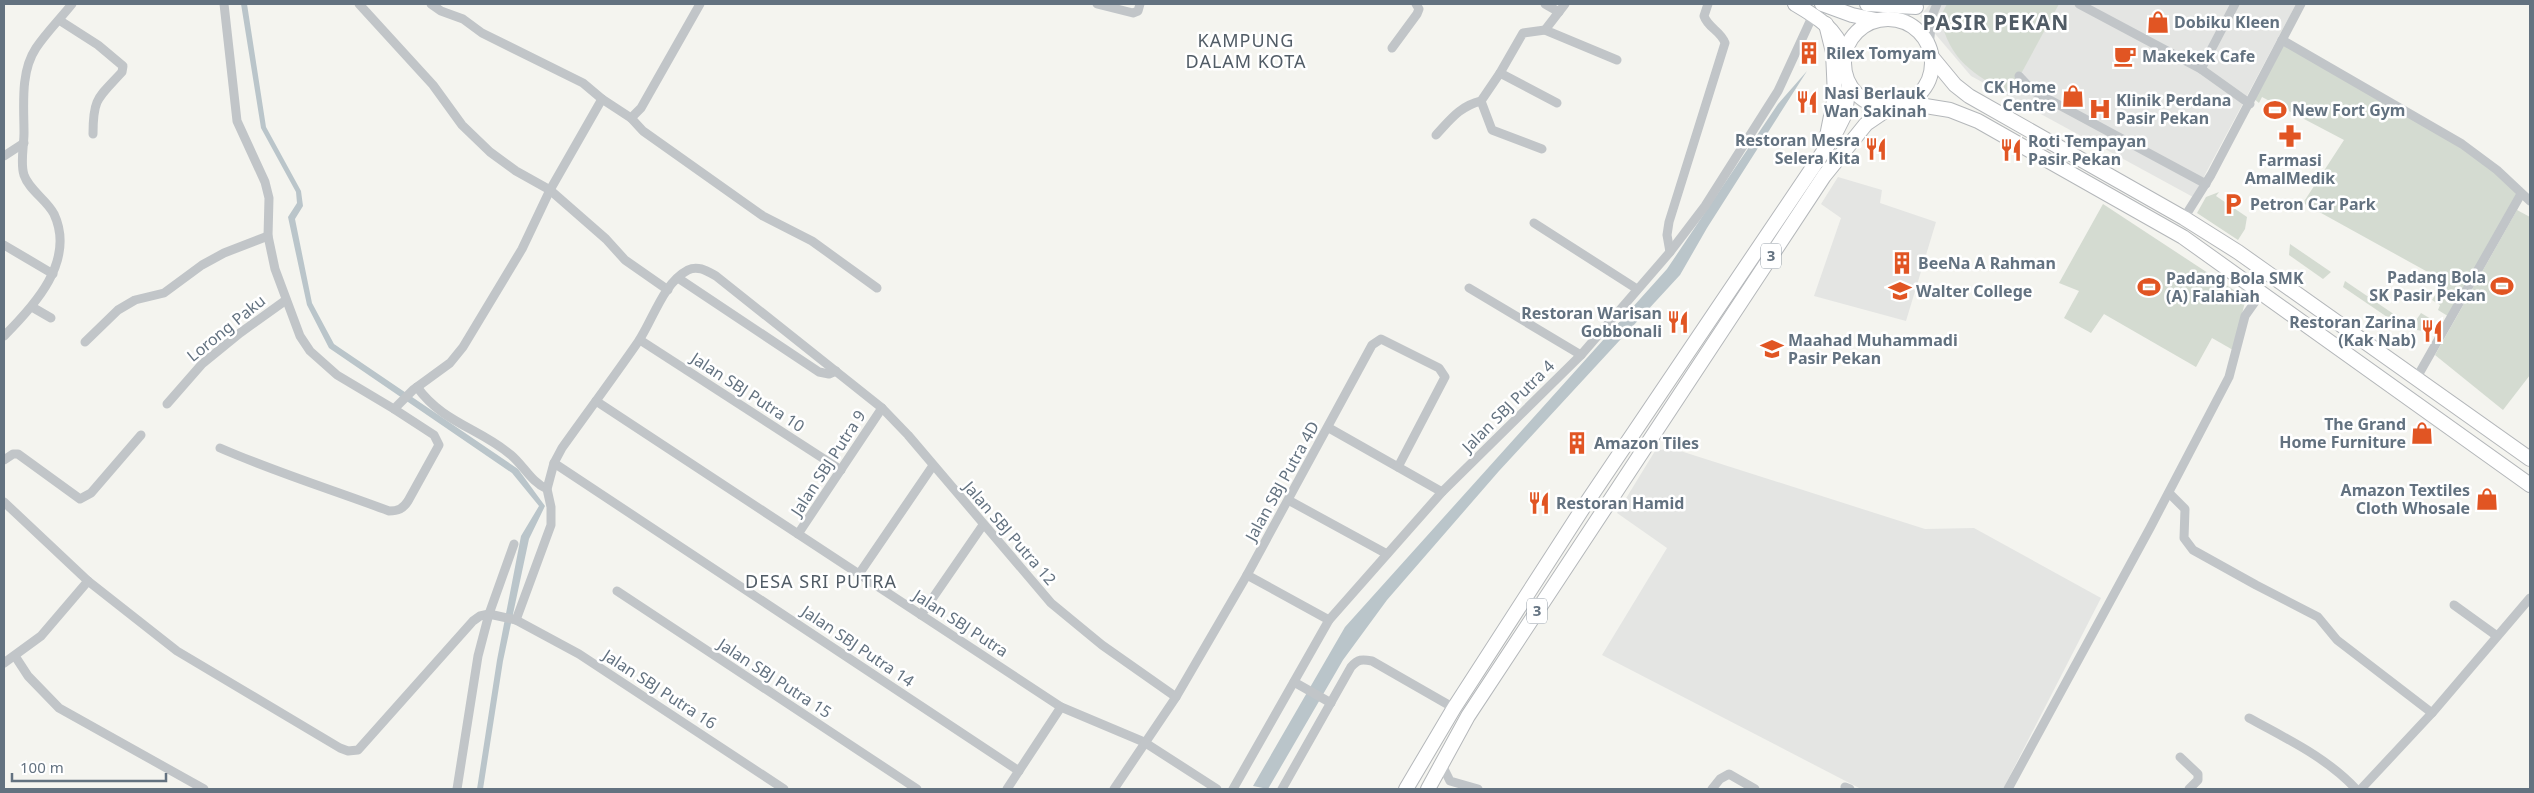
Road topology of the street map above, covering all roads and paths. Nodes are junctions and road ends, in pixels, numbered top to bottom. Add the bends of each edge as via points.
1 (72, 4) edge
2 (224, 4) edge
3 (359, 4) edge
4 (431, 4) edge
5 (700, 4) edge
6 (1097, 4) edge
7 (1140, 4) edge
8 (1416, 4) edge
9 (1545, 4) edge
10 (1564, 4) edge
11 (1708, 4) edge
12 (1795, 4) edge
13 (1867, 4) edge
14 (1937, 4) edge
15 (2079, 4) edge
16 (2235, 4) edge
17 (2301, 4) edge
18 (1918, 6) edge
19 (1818, 9) edge
20 (1559, 12) junction
21 (1892, 19) junction
22 (59, 20) junction
23 (1876, 20) junction
24 (1826, 24) junction
25 (1545, 30) junction
26 (2282, 40) junction
27 (1392, 48) dead end
28 (1930, 51) junction
29 (1844, 52) junction
30 (1616, 60) dead end
31 (2201, 68) junction
32 (1500, 73) junction
33 (2019, 76) dead end
34 (1849, 84) junction
35 (602, 99) junction
36 (1481, 101) junction
37 (1557, 103) dead end
38 (1907, 103) junction
39 (2250, 104) junction
40 (1891, 107) junction
41 (631, 118) junction
42 (93, 134) dead end
43 (1436, 135) dead end
44 (24, 143) junction
45 (1542, 149) dead end
46 (1824, 149) junction
47 (4, 156) edge
48 (2206, 184) junction
49 (550, 190) junction
50 (2521, 194) junction
51 (2530, 201) edge
52 (2184, 218) junction
53 (1534, 223) dead end
54 (268, 236) junction
55 (4, 245) edge
56 (1670, 252) junction
57 (53, 274) junction
58 (678, 278) junction
59 (877, 288) dead end
60 (1469, 288) dead end
61 (1637, 289) junction
62 (668, 290) junction
63 (2262, 292) junction
64 (286, 300) junction
65 (32, 307) junction
66 (51, 318) dead end
67 (4, 336) edge
68 (640, 340) junction
69 (85, 342) dead end
70 (1581, 355) junction
71 (836, 371) junction
72 (2416, 379) junction
73 (415, 389) junction
74 (596, 401) junction
75 (167, 404) dead end
76 (396, 406) junction
77 (882, 408) junction
78 (1328, 428) junction
79 (141, 435) dead end
80 (220, 448) dead end
81 (2530, 459) edge
82 (4, 460) edge
83 (554, 464) junction
84 (932, 467) junction
85 (1398, 467) junction
86 (840, 470) junction
87 (2530, 485) edge
88 (547, 489) junction
89 (1442, 492) junction
90 (2169, 493) junction
91 (1290, 501) junction
92 (4, 502) edge
93 (983, 525) junction
94 (798, 534) junction
95 (514, 544) dead end
96 (1387, 554) junction
97 (858, 574) junction
98 (1247, 575) junction
99 (88, 581) junction
100 (617, 591) dead end
101 (2530, 598) edge
102 (2454, 604) dead end
103 (2522, 607) junction
104 (489, 614) junction
105 (2530, 614) edge
106 (921, 615) junction
107 (514, 619) junction
108 (1329, 620) junction
109 (2497, 636) junction
110 (15, 656) junction
111 (4, 663) edge
112 (1296, 684) junction
113 (1176, 698) junction
114 (1329, 702) junction
115 (1061, 707) junction
116 (1454, 708) junction
117 (2432, 712) junction
118 (2249, 718) dead end
119 (1144, 742) junction
120 (2180, 757) dead end
121 (1442, 765) junction
122 (1020, 771) junction
123 (204, 789) edge
124 (457, 789) edge
125 (784, 789) edge
126 (917, 789) edge
127 (1007, 789) edge
128 (1114, 789) edge
129 (1217, 789) edge
130 (1233, 789) edge
131 (1282, 789) edge
132 (1406, 789) edge
133 (1428, 789) edge
134 (1478, 789) edge
135 (1712, 789) edge
136 (1755, 789) edge
137 (2008, 789) edge
138 (2189, 789) edge
139 (2356, 789) edge
140 (2361, 789) edge

1 - 22 street
2 - 54 street via 237,121 265,182 269,198
3 - 49 street via 433,85 462,125 516,171
4 - 35 street via 583,83
5 - 41 street via 649,97
6 - 7 street via 1133,13 1138,11
8 - 27 street via 1417,14
9 - 20 street
10 - 20 street
11 - 56 street via 1704,16 1706,23 1722,34 1725,44 1669,222
12 - 19 main road
13 - 18 main road
14 - 28 street via 1932,16
15 - 31 street
16 - 31 street
17 - 26 street
18 - 21 street
19 - 23 main road
19 - 24 main road
19 - 56 street, Jalan SBJ Putra 4 via 1778,91 1705,206
20 - 25 street
21 - 23 main road
21 - 28 main road via 1918,31
22 - 42 street via 98,45 122,66 122,72 100,96 93,110
22 - 44 street via 35,48 26,72
23 - 29 main road via 1856,32
24 - 29 main road via 1840,40
24 - 46 main road via 1833,52 1836,96
25 - 30 street
25 - 32 street via 1523,33
26 - 39 street
26 - 50 street via 2462,144 2497,170
28 - 38 main road via 1932,65 1927,83
28 - 52 main road via 1955,85 1969,96
29 - 34 main road via 1843,63
31 - 39 street
32 - 36 street
32 - 37 street
33 - 48 street via 2033,91
34 - 40 main road via 1866,102
34 - 46 main road, 3 via 1848,102 1841,123
35 - 41 street
35 - 49 street
36 - 43 street via 1459,110
36 - 45 street via 1492,130
38 - 40 main road
38 - 63 main road via 1950,110 1978,121 2183,237
39 - 48 street
40 - 121 main road, 3 via 1866,124 1824,176 1468,716
41 - 59 street via 643,131 763,216 812,241
44 - 47 street
44 - 57 street via 24,176 54,213 58,227 59,245
46 - 116 main road, 3 via 1585,505
48 - 52 street
49 - 62 street via 625,260
49 - 73 street via 522,249 463,347 450,363
50 - 51 street
50 - 72 street
52 - 72 main road via 2238,252
53 - 61 street
54 - 64 street
54 - 69 street via 202,265 164,293 134,300 118,310
55 - 57 street
56 - 61 street, Jalan SBJ Putra 4
57 - 65 street
58 - 62 street, Jalan SBJ Putra 12
58 - 71 street via 819,372 829,374
58 - 71 street, Jalan SBJ Putra 12 via 694,268 716,276
60 - 70 street
61 - 70 street, Jalan SBJ Putra 4
62 - 68 street, Jalan SBJ Putra 12
63 - 87 main road
63 - 90 street via 2244,316 2229,378
64 - 75 street, Lorong Paku via 202,364
64 - 76 street via 300,336 315,356 337,375
65 - 66 street
65 - 67 street
68 - 74 street, Jalan SBJ Putra 12
68 - 86 street, Jalan SBJ Putra 10
70 - 89 street, Jalan SBJ Putra 4
71 - 77 street, Jalan SBJ Putra 12
72 - 81 main road
73 - 76 street
73 - 88 street via 434,408 499,446 538,485
74 - 83 street, Jalan SBJ Putra 12
74 - 94 street, Jalan SBJ Putra
76 - 80 street via 434,435 439,445 408,501 396,511 268,469
77 - 84 street, Jalan SBJ Putra 12
77 - 86 street, Jalan SBJ Putra 9
78 - 85 street
78 - 85 street, Jalan SBJ Putra 4D via 1376,341 1387,340 1439,368 1444,382
78 - 91 street, Jalan SBJ Putra 4D
79 - 82 street via 91,493 80,499 18,454
83 - 88 street, Jalan SBJ Putra 12
83 - 122 street, Jalan SBJ Putra 14
84 - 93 street, Jalan SBJ Putra 12
84 - 97 street
85 - 89 street
86 - 94 street, Jalan SBJ Putra 9
88 - 107 street via 551,525
89 - 96 street, Jalan SBJ Putra 4
90 - 117 street via 2185,509 2184,538 2193,550 2318,617 2337,640
90 - 137 street
91 - 96 street
91 - 98 street, Jalan SBJ Putra 4D
92 - 99 street
93 - 106 street
93 - 113 street, Jalan SBJ Putra 12 via 1051,603 1072,622
94 - 97 street, Jalan SBJ Putra
95 - 104 street
96 - 108 street, Jalan SBJ Putra 4
97 - 106 street, Jalan SBJ Putra
98 - 108 street
98 - 113 street, Jalan SBJ Putra 4D
99 - 104 street via 195,663 348,751 358,750 473,621
99 - 110 street via 41,636
100 - 126 street, Jalan SBJ Putra 15
101 - 103 street
102 - 109 street
103 - 105 street
103 - 109 street
104 - 107 street, Jalan SBJ Putra 16
104 - 124 street via 473,680
106 - 115 street, Jalan SBJ Putra
107 - 125 street, Jalan SBJ Putra 16 via 579,654
108 - 112 street, Jalan SBJ Putra 4
109 - 117 street
110 - 111 street
110 - 123 street via 28,676 59,708
112 - 114 street
112 - 130 street, Jalan SBJ Putra 4
113 - 119 street, Jalan SBJ Putra 4D
114 - 116 street via 1351,667 1363,659 1372,661
114 - 131 street
115 - 119 street, Jalan SBJ Putra
115 - 122 street
116 - 132 main road, 3
117 - 140 street
118 - 139 street via 2322,758 2340,771
119 - 128 street, Jalan SBJ Putra 4D
119 - 129 street, Jalan SBJ Putra
120 - 138 street via 2198,774 2198,780
121 - 133 main road, 3
121 - 134 street via 1450,781
122 - 127 street
135 - 136 street via 1729,774

